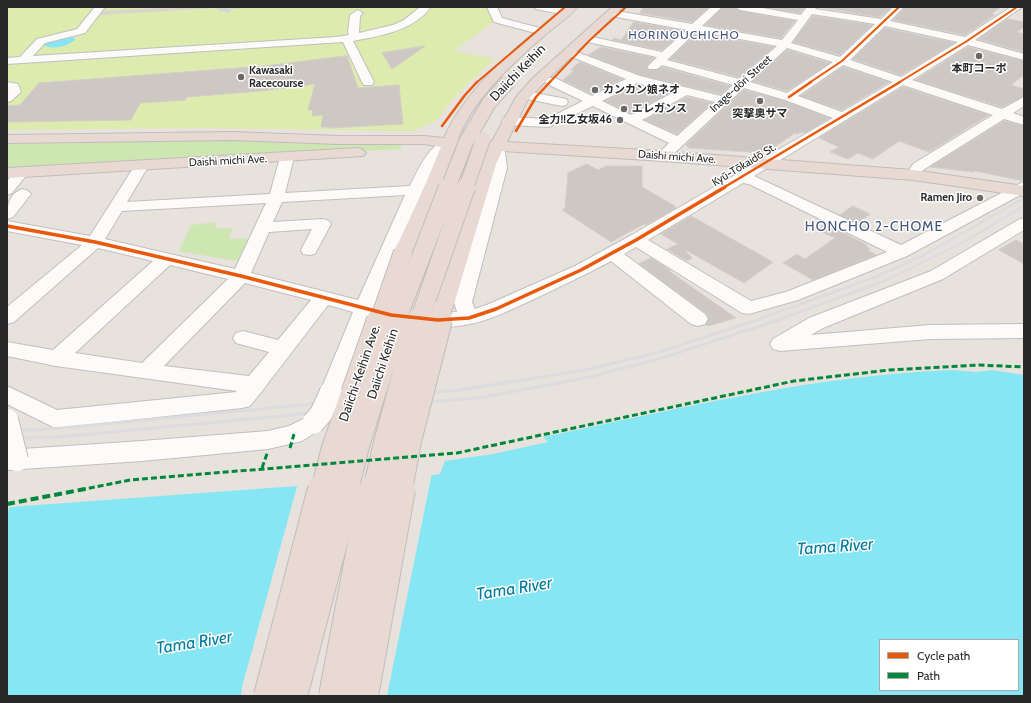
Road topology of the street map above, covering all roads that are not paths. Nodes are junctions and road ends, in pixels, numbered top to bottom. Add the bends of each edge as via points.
1 (100, 7) edge
2 (426, 7) edge
3 (492, 7) edge
4 (539, 7) edge
5 (582, 7) edge
6 (717, 7) edge
7 (740, 7) edge
8 (998, 7) edge
9 (569, 9) edge
10 (612, 9) edge
11 (881, 9) dead end
12 (896, 9) edge
13 (1018, 10) edge
14 (809, 12) edge
15 (358, 13) dead end
16 (882, 22) junction
17 (695, 28) junction
18 (552, 35) junction
19 (351, 37) junction
20 (517, 38) dead end
21 (583, 38) junction
22 (533, 41) junction
23 (967, 41) junction
24 (785, 44) junction
25 (569, 52) junction
26 (1024, 57) edge
27 (662, 58) junction
28 (23, 60) junction
29 (842, 60) junction
30 (7, 61) edge
31 (523, 78) junction
32 (638, 79) junction
33 (901, 80) junction
34 (551, 81) dead end
35 (368, 82) dead end
36 (741, 84) junction
37 (7, 86) edge
38 (685, 91) junction
39 (789, 97) junction
40 (7, 98) edge
41 (592, 100) junction
42 (723, 100) junction
43 (1024, 101) edge
44 (562, 102) dead end
45 (1003, 114) junction
46 (843, 117) junction
47 (631, 120) junction
48 (508, 121) junction
49 (1024, 121) edge
50 (7, 139) edge
51 (678, 142) junction
52 (448, 143) junction
53 (497, 145) junction
54 (663, 156) junction
55 (287, 157) junction
56 (763, 164) junction
57 (142, 165) junction
58 (14, 172) edge
59 (913, 175) junction
60 (742, 178) junction
61 (1022, 189) edge
62 (7, 190) edge
63 (415, 190) junction
64 (23, 194) dead end
65 (276, 198) junction
66 (117, 207) junction
67 (7, 214) edge
68 (7, 226) edge
69 (1022, 226) edge
70 (262, 227) junction
71 (636, 240) junction
72 (95, 242) junction
73 (309, 250) dead end
74 (901, 252) junction
75 (612, 253) junction
76 (166, 259) junction
77 (240, 276) junction
78 (323, 298) junction
79 (364, 308) junction
80 (7, 318) edge
81 (469, 318) junction
82 (698, 319) dead end
83 (1024, 331) edge
84 (243, 338) dead end
85 (7, 349) edge
86 (284, 349) junction
87 (56, 359) junction
88 (146, 372) junction
89 (256, 385) junction
90 (7, 394) edge
91 (7, 419) edge
92 (12, 460) edge
93 (269, 696) edge
94 (292, 696) edge
95 (334, 696) edge
96 (363, 696) edge

1 - 28 street via 81,31 41,41
2 - 19 street via 412,19 386,30
3 - 18 street via 498,20
4 - 9 street
5 - 18 highway
6 - 17 street
7 - 14 street
8 - 13 street
9 - 18 highway, Daiichi-Keihin Ave.
10 - 17 street
10 - 21 highway
10 - 31 highway, Daiichi Keihin via 570,38
11 - 12 street
12 - 16 street
13 - 23 street, Kyū-Tōkaidō St.
14 - 16 street
14 - 24 street, Inage-dōri Street
15 - 19 street via 355,15
16 - 23 street
16 - 29 street
17 - 24 street
17 - 27 street
18 - 22 highway, Daiichi-Keihin Ave.
19 - 28 street
19 - 35 street
20 - 22 street
21 - 25 highway
21 - 27 street
22 - 52 highway, Daiichi-Keihin Ave. via 476,99
23 - 26 street
23 - 33 street, Kyū-Tōkaidō St.
24 - 29 street
24 - 36 street, Inage-dōri Street
25 - 31 highway
25 - 32 street
27 - 32 street
27 - 36 street
28 - 30 street
29 - 33 street
29 - 39 street
31 - 44 street
31 - 48 highway via 521,100
31 - 94 highway, Daiichi Keihin, bridge via 489,103 466,142 400,309 357,446
31 - 95 highway, Daiichi Keihin, bridge via 503,105 481,143 420,317 386,443 363,544
32 - 38 street
32 - 41 street
33 - 45 street
33 - 46 street, Kyū-Tōkaidō St.
34 - 41 street
36 - 39 street
36 - 42 street, Inage-dōri Street
37 - 40 street via 14,87 15,92
38 - 42 street
38 - 47 street
39 - 46 street
41 - 47 street
41 - 48 street via 549,123
42 - 51 street, Inage-dōri Street
43 - 45 street
45 - 49 street
45 - 59 street via 918,167
46 - 56 street, Kyū-Tōkaidō St.
47 - 51 street
48 - 53 highway
50 - 52 highway, Daishi michi Ave. via 233,136 424,140
51 - 54 street, Inage-dōri Street
52 - 53 highway, Daishi michi Ave.
52 - 55 highway, Daishi michi Ave. via 420,150
52 - 63 street via 430,160
52 - 93 highway, Daiichi-Keihin Ave., bridge via 441,166 403,252 334,448
53 - 54 highway, Daishi michi Ave.
53 - 81 street via 500,168 463,302
53 - 96 highway, bridge via 481,182 443,306 409,441
54 - 56 highway, Daishi michi Ave.
55 - 57 highway, Daishi michi Ave.
55 - 65 street
56 - 59 highway, Daishi michi Ave.
56 - 60 street, Kyū-Tōkaidō St.
57 - 58 highway, Daishi michi Ave.
57 - 66 street
58 - 62 street
59 - 61 highway, Daishi michi Ave.
60 - 71 street, Kyū-Tōkaidō St.
60 - 74 street via 753,180
61 - 74 street
63 - 65 street
63 - 79 street
64 - 67 street
65 - 66 street
65 - 70 street
66 - 72 street
68 - 72 street, Kyū-Tōkaidō St.
69 - 83 street via 937,275 816,323 780,344 930,332
70 - 73 street via 323,224
70 - 77 street
71 - 74 street via 749,308 792,296
71 - 75 street, Kyū-Tōkaidō St.
72 - 76 street, Kyū-Tōkaidō St.
72 - 80 street
75 - 81 street, Kyū-Tōkaidō St. via 496,309
75 - 82 street
76 - 77 street, Kyū-Tōkaidō St.
76 - 87 street
77 - 78 street, Kyū-Tōkaidō St.
77 - 88 street
78 - 79 street, Kyū-Tōkaidō St.
78 - 86 street
79 - 81 street, Kyū-Tōkaidō St. via 438,320
79 - 92 street, bridge via 323,410 313,423 289,436 260,441
84 - 86 street
85 - 87 street
86 - 89 street
87 - 88 street
88 - 89 street
89 - 90 street via 242,400 55,419
91 - 92 street, bridge

